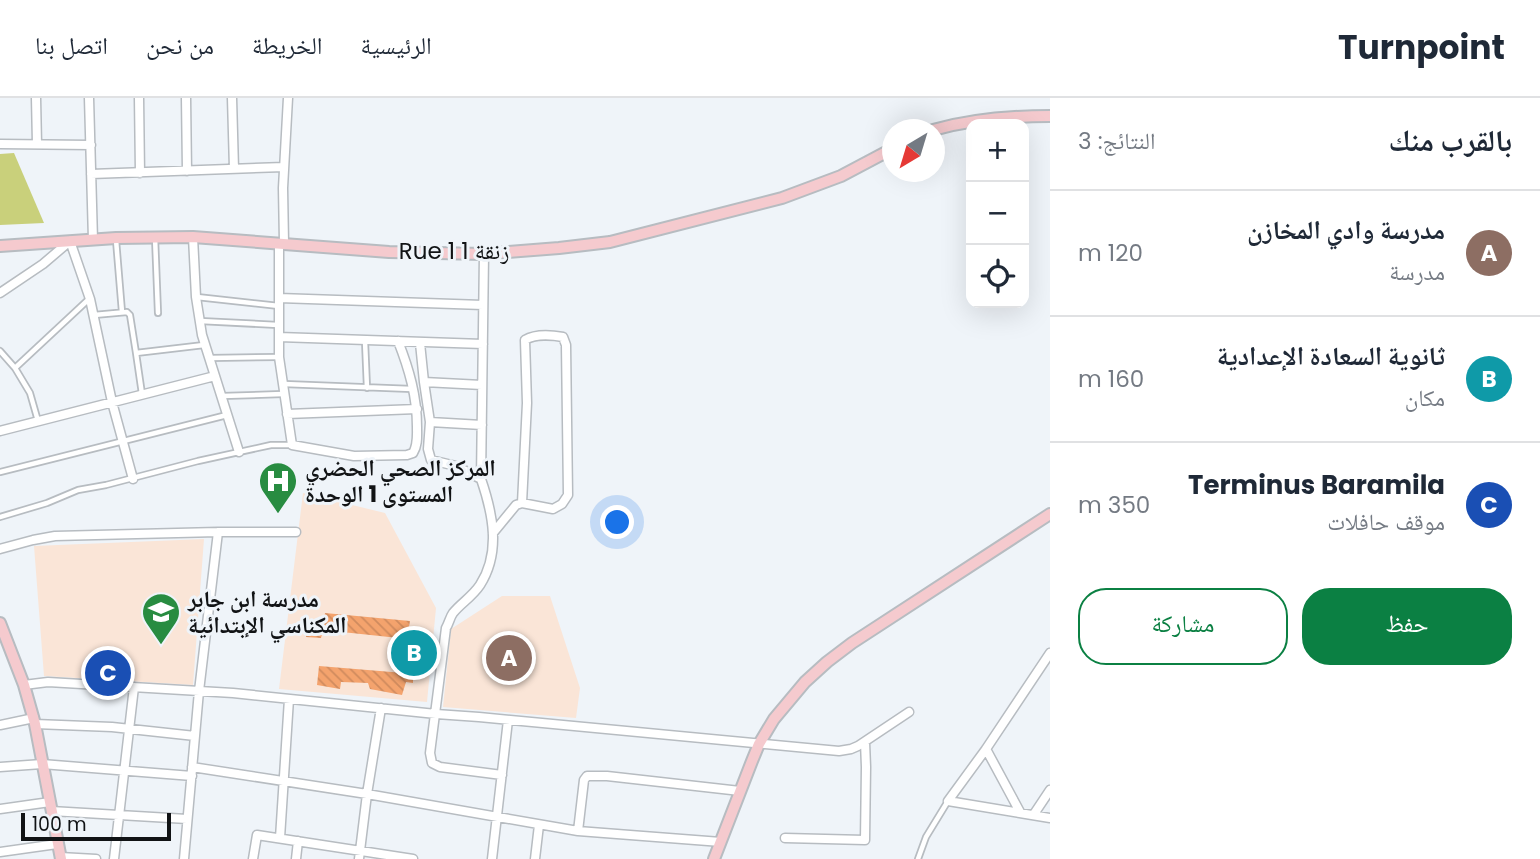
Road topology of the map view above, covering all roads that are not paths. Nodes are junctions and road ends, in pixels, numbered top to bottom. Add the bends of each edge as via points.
1 (36, 98) edge
2 (89, 98) edge
3 (139, 98) edge
4 (186, 98) edge
5 (232, 98) edge
6 (288, 98) edge
7 (1050, 116) edge
8 (945, 126) edge
9 (0, 144) edge
10 (37, 144) junction
11 (91, 145) junction
12 (882, 154) edge
13 (284, 167) junction
14 (234, 169) junction
15 (187, 171) junction
16 (140, 173) junction
17 (91, 174) junction
18 (156, 237) junction
19 (193, 237) junction
20 (116, 238) junction
21 (93, 240) junction
22 (70, 241) junction
23 (281, 243) junction
24 (0, 246) edge
25 (484, 254) junction
26 (0, 293) edge
27 (196, 297) junction
28 (90, 299) junction
29 (279, 302) junction
30 (483, 305) junction
31 (122, 312) junction
32 (158, 313) dead end
33 (94, 315) junction
34 (200, 321) junction
35 (279, 326) junction
36 (279, 337) junction
37 (365, 340) junction
38 (398, 341) junction
39 (420, 342) junction
40 (483, 344) junction
41 (205, 345) junction
42 (0, 351) edge
43 (136, 353) junction
44 (279, 357) junction
45 (208, 358) junction
46 (15, 368) junction
47 (215, 376) junction
48 (424, 382) junction
49 (284, 384) junction
50 (482, 385) junction
51 (367, 388) junction
52 (413, 389) junction
53 (284, 394) junction
54 (142, 395) junction
55 (222, 396) junction
56 (112, 402) junction
57 (417, 409) junction
58 (287, 414) junction
59 (228, 415) junction
60 (38, 421) junction
61 (430, 422) junction
62 (482, 425) junction
63 (0, 431) edge
64 (123, 440) junction
65 (292, 445) junction
66 (239, 452) junction
67 (0, 472) edge
68 (133, 479) junction
69 (481, 479) junction
70 (522, 503) junction
71 (1050, 514) edge
72 (0, 517) edge
73 (218, 532) junction
74 (296, 532) dead end
75 (493, 533) junction
76 (0, 549) edge
77 (0, 623) edge
78 (1050, 653) edge
79 (24, 685) junction
80 (134, 687) junction
81 (199, 691) junction
82 (289, 699) junction
83 (381, 708) junction
84 (909, 712) dead end
85 (436, 714) junction
86 (508, 720) junction
87 (35, 721) junction
88 (0, 725) edge
89 (129, 729) junction
90 (195, 736) junction
91 (865, 742) junction
92 (759, 744) junction
93 (986, 749) junction
94 (42, 764) junction
95 (0, 767) edge
96 (124, 770) junction
97 (192, 772) junction
98 (502, 775) junction
99 (285, 781) junction
100 (1050, 790) edge
101 (740, 791) junction
102 (367, 794) junction
103 (948, 801) junction
104 (50, 807) junction
105 (0, 809) edge
106 (1020, 812) junction
107 (119, 814) junction
108 (1034, 814) junction
109 (497, 817) junction
110 (1050, 818) edge
111 (187, 819) junction
112 (539, 825) junction
113 (578, 831) junction
114 (280, 838) junction
115 (785, 838) dead end
116 (298, 841) junction
117 (721, 842) junction
118 (57, 844) junction
119 (0, 852) edge
120 (359, 855) edge
121 (61, 858) edge
122 (96, 859) edge
123 (114, 859) edge
124 (184, 859) edge
125 (253, 859) edge
126 (296, 859) edge
127 (413, 859) edge
128 (492, 859) edge
129 (535, 859) edge
130 (714, 859) edge
131 (918, 859) edge

1 - 10 street
2 - 11 street
3 - 16 street
4 - 15 street
5 - 14 street
6 - 13 street
7 - 8 street via 986,118
9 - 10 street
10 - 11 street
11 - 17 street
12 - 25 street, Rue 1 زنقة 1 via 804,191 651,232 610,242
13 - 14 street
13 - 23 street
14 - 15 street
15 - 16 street
16 - 17 street
17 - 21 street
18 - 19 street, Rue 1 زنقة 1
18 - 20 street, Rue 1 زنقة 1
18 - 32 lane
19 - 23 street, Rue 1 زنقة 1
19 - 27 street
20 - 21 street, Rue 1 زنقة 1
20 - 31 lane
21 - 22 street, Rue 1 زنقة 1
22 - 24 street, Rue 1 زنقة 1
22 - 26 street
22 - 28 street
23 - 25 street, Rue 1 زنقة 1
23 - 29 street
25 - 30 street
27 - 29 lane
27 - 34 street
28 - 33 street
28 - 46 lane
29 - 30 street
29 - 35 street
30 - 40 street
31 - 33 lane
31 - 43 lane via 131,318
33 - 56 street
34 - 35 lane
34 - 41 street
35 - 36 street
36 - 37 street
36 - 44 street
37 - 38 street
37 - 51 lane
38 - 39 street
38 - 52 street
39 - 40 street
39 - 48 street
40 - 50 street
41 - 43 lane
41 - 45 street
42 - 46 lane
43 - 54 lane
44 - 45 lane
44 - 49 street
45 - 47 street
46 - 60 lane via 30,393
47 - 54 street
47 - 55 street
48 - 50 street
48 - 61 street
49 - 51 lane
49 - 53 street
50 - 62 street
51 - 52 lane
52 - 57 street
53 - 55 lane
53 - 58 street
54 - 56 street
55 - 59 street
56 - 60 street
56 - 64 street
57 - 58 street
57 - 65 street via 417,447 407,455 354,456
58 - 65 street
59 - 64 lane
59 - 66 street
60 - 63 street
61 - 62 street
61 - 69 street via 431,460
62 - 69 street
64 - 67 lane
64 - 68 street
65 - 66 lane via 271,444
66 - 68 lane
68 - 72 lane via 78,490
69 - 75 street
70 - 70 street via 553,509 568,495 563,337 525,340
70 - 75 street
71 - 92 street via 827,662 788,701
73 - 74 street
73 - 76 street via 55,536
73 - 81 street
75 - 85 street via 492,561 480,585 446,628
77 - 79 street
78 - 93 street
79 - 80 street
79 - 87 street
80 - 81 street
80 - 89 street
81 - 82 street
81 - 90 street
82 - 83 street
82 - 99 street
83 - 85 street
83 - 102 street
84 - 91 street
85 - 86 street
85 - 98 street via 432,763
86 - 92 street
86 - 98 street
87 - 88 street
87 - 89 street
87 - 94 street
89 - 90 street
89 - 96 street
90 - 97 street
91 - 92 street via 839,751
91 - 115 street via 865,840
92 - 101 street
93 - 103 street
93 - 106 street
94 - 95 street
94 - 96 street
94 - 104 street
96 - 97 street
96 - 107 street
97 - 99 street
97 - 111 street
98 - 109 street
99 - 102 street
99 - 114 street
100 - 108 street
101 - 113 street via 587,776
101 - 117 street
102 - 109 street
102 - 120 street
103 - 106 street
103 - 131 lane
104 - 105 street
104 - 107 street
104 - 118 street
106 - 108 street
107 - 111 street
107 - 123 street
108 - 110 street
109 - 112 street
109 - 128 street
111 - 124 street
112 - 113 street
112 - 129 street
113 - 117 street
114 - 116 street
114 - 125 street via 257,835
116 - 120 street
116 - 126 street
117 - 130 street
118 - 119 street
118 - 121 street
120 - 127 street
121 - 122 street

